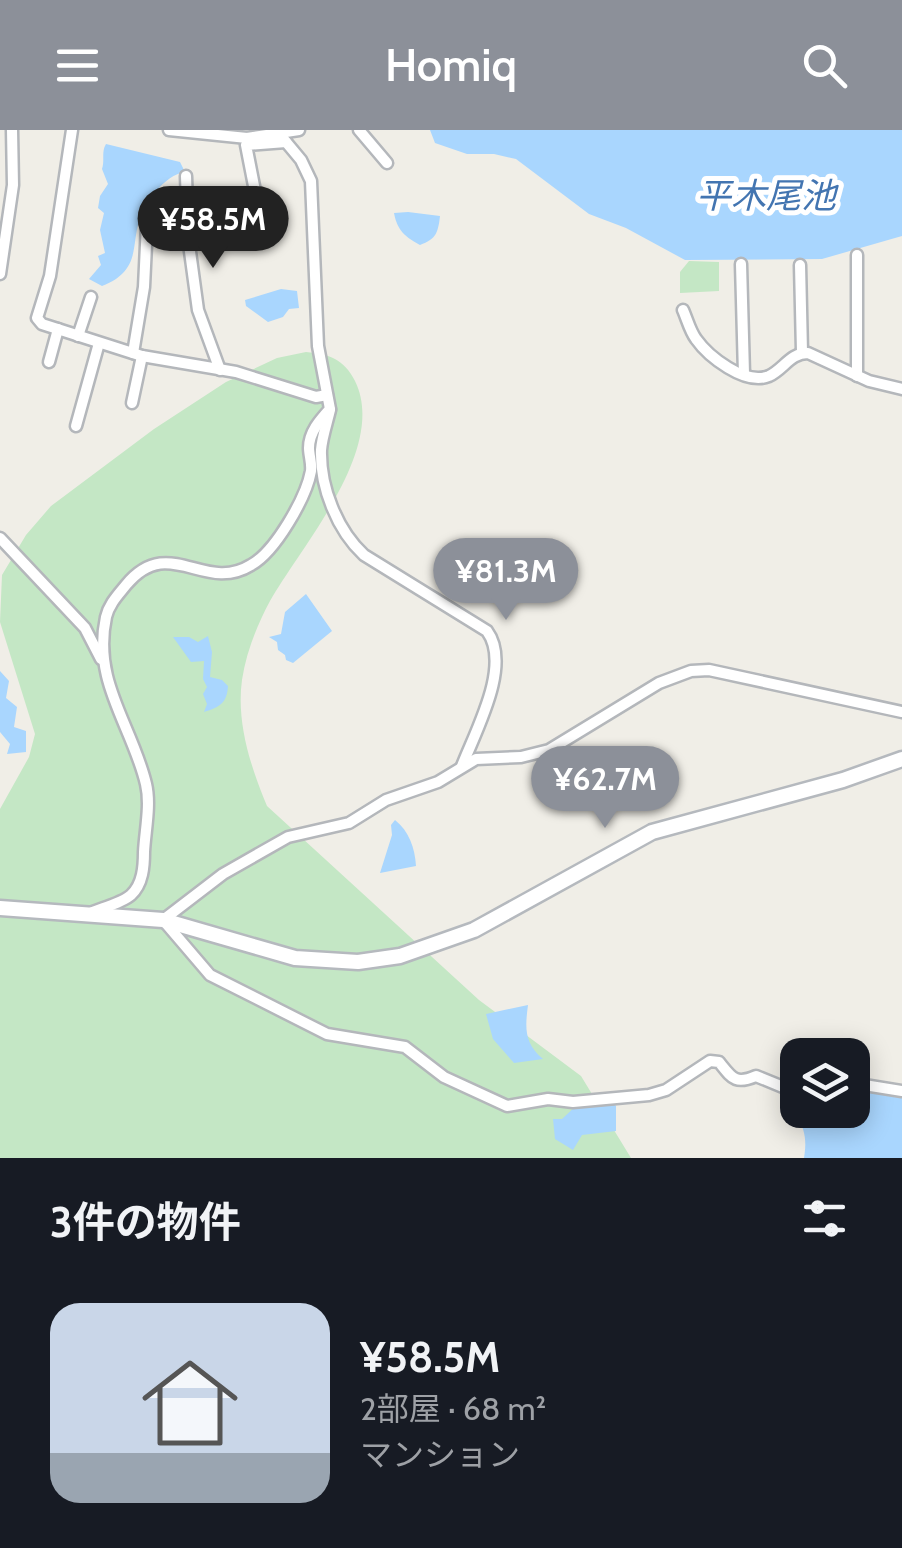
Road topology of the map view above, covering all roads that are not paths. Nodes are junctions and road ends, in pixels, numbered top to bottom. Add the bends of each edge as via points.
1 (12, 130) edge
2 (70, 130) edge
3 (169, 130) edge
4 (298, 130) edge
5 (360, 130) edge
6 (281, 135) edge
7 (387, 163) dead end
8 (186, 176) dead end
9 (255, 191) dead end
10 (159, 203) dead end
11 (858, 255) dead end
12 (741, 264) dead end
13 (800, 265) dead end
14 (0, 274) edge
15 (91, 297) dead end
16 (683, 310) dead end
17 (58, 329) junction
18 (78, 336) junction
19 (98, 343) junction
20 (802, 352) junction
21 (138, 355) junction
22 (49, 362) dead end
23 (220, 370) junction
24 (744, 374) junction
25 (856, 376) junction
26 (902, 389) edge
27 (327, 395) junction
28 (132, 403) dead end
29 (330, 409) junction
30 (76, 426) dead end
31 (0, 538) edge
32 (105, 673) junction
33 (902, 712) edge
34 (902, 759) edge
35 (462, 766) junction
36 (0, 908) edge
37 (88, 915) junction
38 (163, 920) junction
39 (780, 1086) edge
40 (870, 1086) edge
41 (902, 1092) edge

1 - 14 street via 13,186
2 - 17 street via 50,276 36,318
3 - 6 street
4 - 6 street
5 - 7 street
6 - 9 street via 246,145
6 - 27 street via 312,192 318,346
8 - 23 street via 198,310
10 - 21 street via 148,224
11 - 25 street
12 - 24 street
13 - 20 street
15 - 18 street
16 - 24 street via 695,338 716,360
17 - 18 street
17 - 22 street
18 - 19 street
19 - 21 street
19 - 30 street
20 - 24 street via 770,376
20 - 25 street
21 - 23 street
21 - 28 street
23 - 27 street
25 - 26 street
27 - 29 street
29 - 32 street via 309,443 312,469 302,494 266,555 226,573 168,561 142,568 110,605
29 - 35 street via 324,478 352,542 494,641 490,693
31 - 32 street via 85,628
32 - 37 street via 147,790 144,862 131,896
33 - 35 street via 692,671 659,683 549,750 476,758
34 - 38 street via 652,832 474,930 400,956 358,962 294,958
35 - 38 street via 348,822 268,847
36 - 37 street
37 - 38 street
38 - 39 street via 210,975 328,1034 405,1047 444,1078 508,1106 649,1095 710,1061 733,1080 756,1076
40 - 41 street

